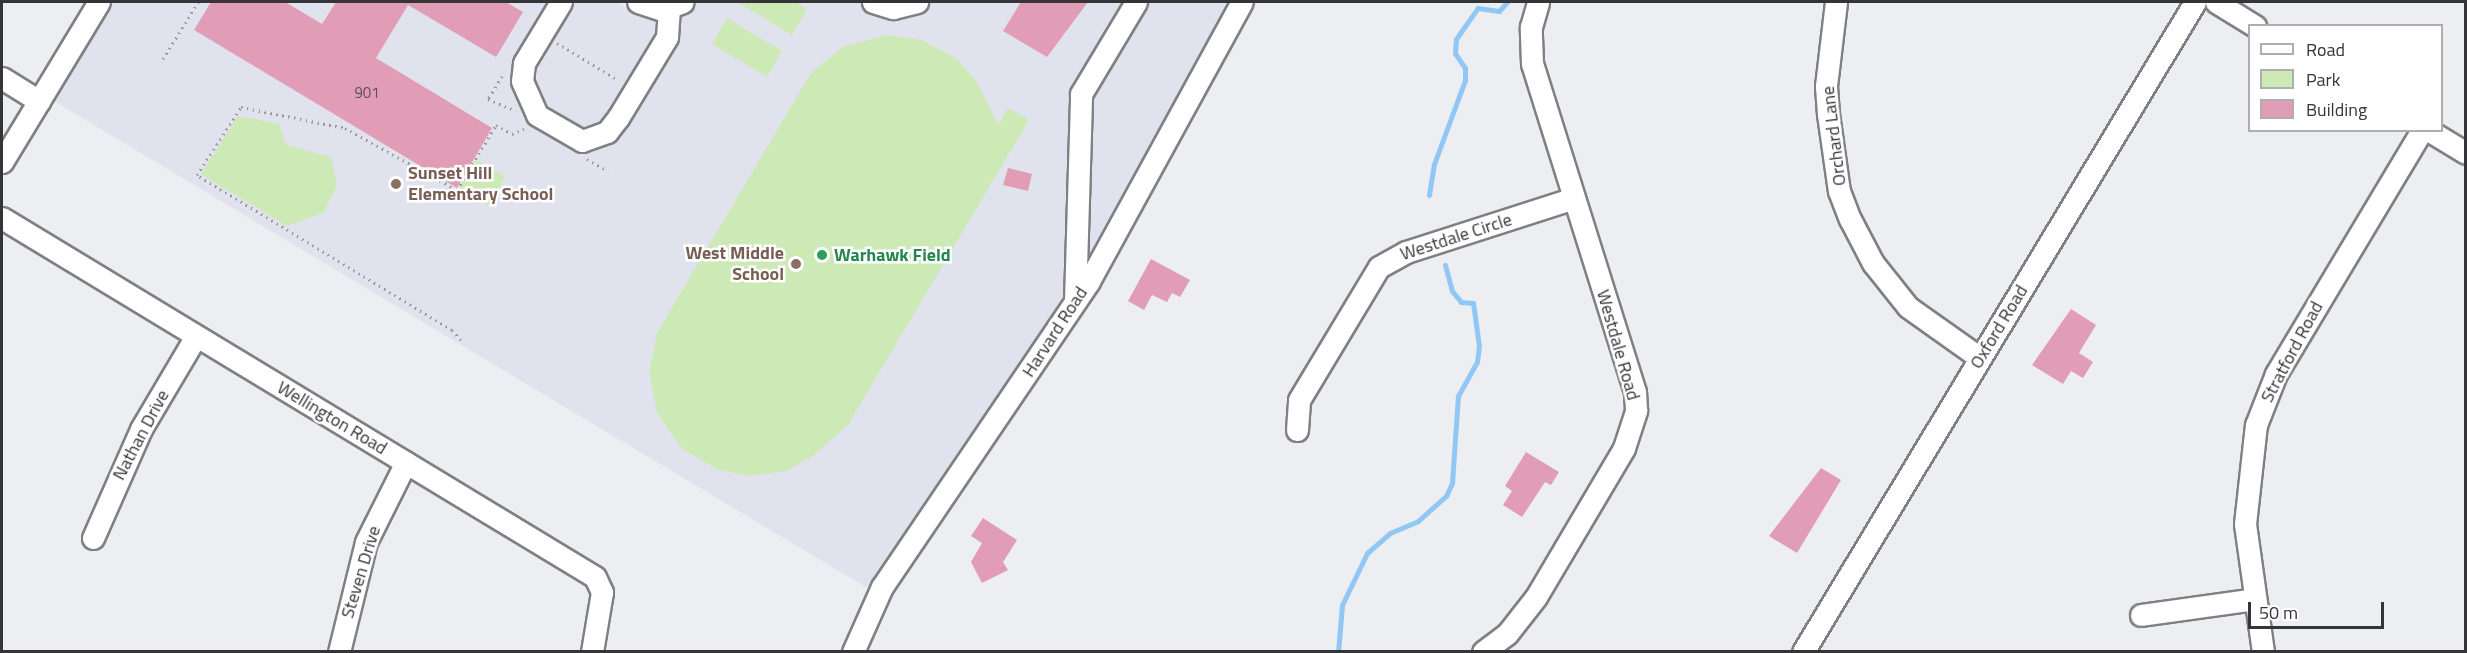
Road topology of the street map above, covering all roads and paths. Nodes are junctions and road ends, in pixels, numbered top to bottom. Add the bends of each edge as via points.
1 (99, 2) edge
2 (198, 2) edge
3 (561, 2) edge
4 (638, 2) edge
5 (873, 2) edge
6 (917, 2) edge
7 (1136, 2) edge
8 (1242, 2) edge
9 (1538, 2) edge
10 (1836, 2) edge
11 (2194, 2) edge
12 (2216, 2) edge
13 (676, 5) edge
14 (2252, 24) edge
15 (549, 39) dead end
16 (163, 59) dead end
17 (505, 69) dead end
18 (2, 78) edge
19 (620, 81) dead end
20 (39, 101) junction
21 (518, 111) dead end
22 (530, 126) dead end
23 (2421, 132) edge
24 (2431, 132) edge
25 (2466, 153) edge
26 (2, 162) edge
27 (1574, 198) junction
28 (2, 218) edge
29 (1075, 304) junction
30 (196, 336) junction
31 (461, 340) dead end
32 (1980, 357) junction
33 (1297, 429) dead end
34 (406, 462) junction
35 (93, 538) dead end
36 (2255, 599) junction
37 (2141, 615) dead end
38 (339, 651) edge
39 (592, 651) edge
40 (853, 651) edge
41 (1484, 651) edge
42 (1803, 651) edge
43 (2263, 651) edge

1 - 20 street
2 - 16 path
3 - 13 street via 524,63 522,81 537,115 582,141 607,132 618,118 667,37
4 - 13 street via 651,9
5 - 6 street via 893,8
7 - 29 street via 1081,94
8 - 29 street, Harvard Road
9 - 27 street, Westdale Road via 1531,27 1532,64
10 - 32 street, Orchard Lane via 1828,114 1839,191 1850,219 1872,263 1908,307
11 - 32 street, Oxford Road
12 - 14 street
15 - 19 path
17 - 21 path via 488,99 512,113
18 - 20 street
20 - 26 street
22 - 31 path via 512,134 496,125 457,190 345,128 241,107 197,175 452,330
23 - 36 street, Stratford Road via 2266,397 2251,448 2245,496
24 - 25 street
27 - 33 street, Westdale Circle via 1406,252 1379,267 1299,400
27 - 41 street, Westdale Road via 1635,392 1633,429 1536,597 1506,634
28 - 30 street, Wellington Road
29 - 40 street, Harvard Road via 882,587
30 - 34 street, Wellington Road
30 - 35 street, Nathan Drive via 141,429
32 - 42 street, Oxford Road
34 - 38 street, Steven Drive via 366,542
34 - 39 street, Wellington Road via 595,577 602,592
36 - 37 street
36 - 43 street, Stratford Road

